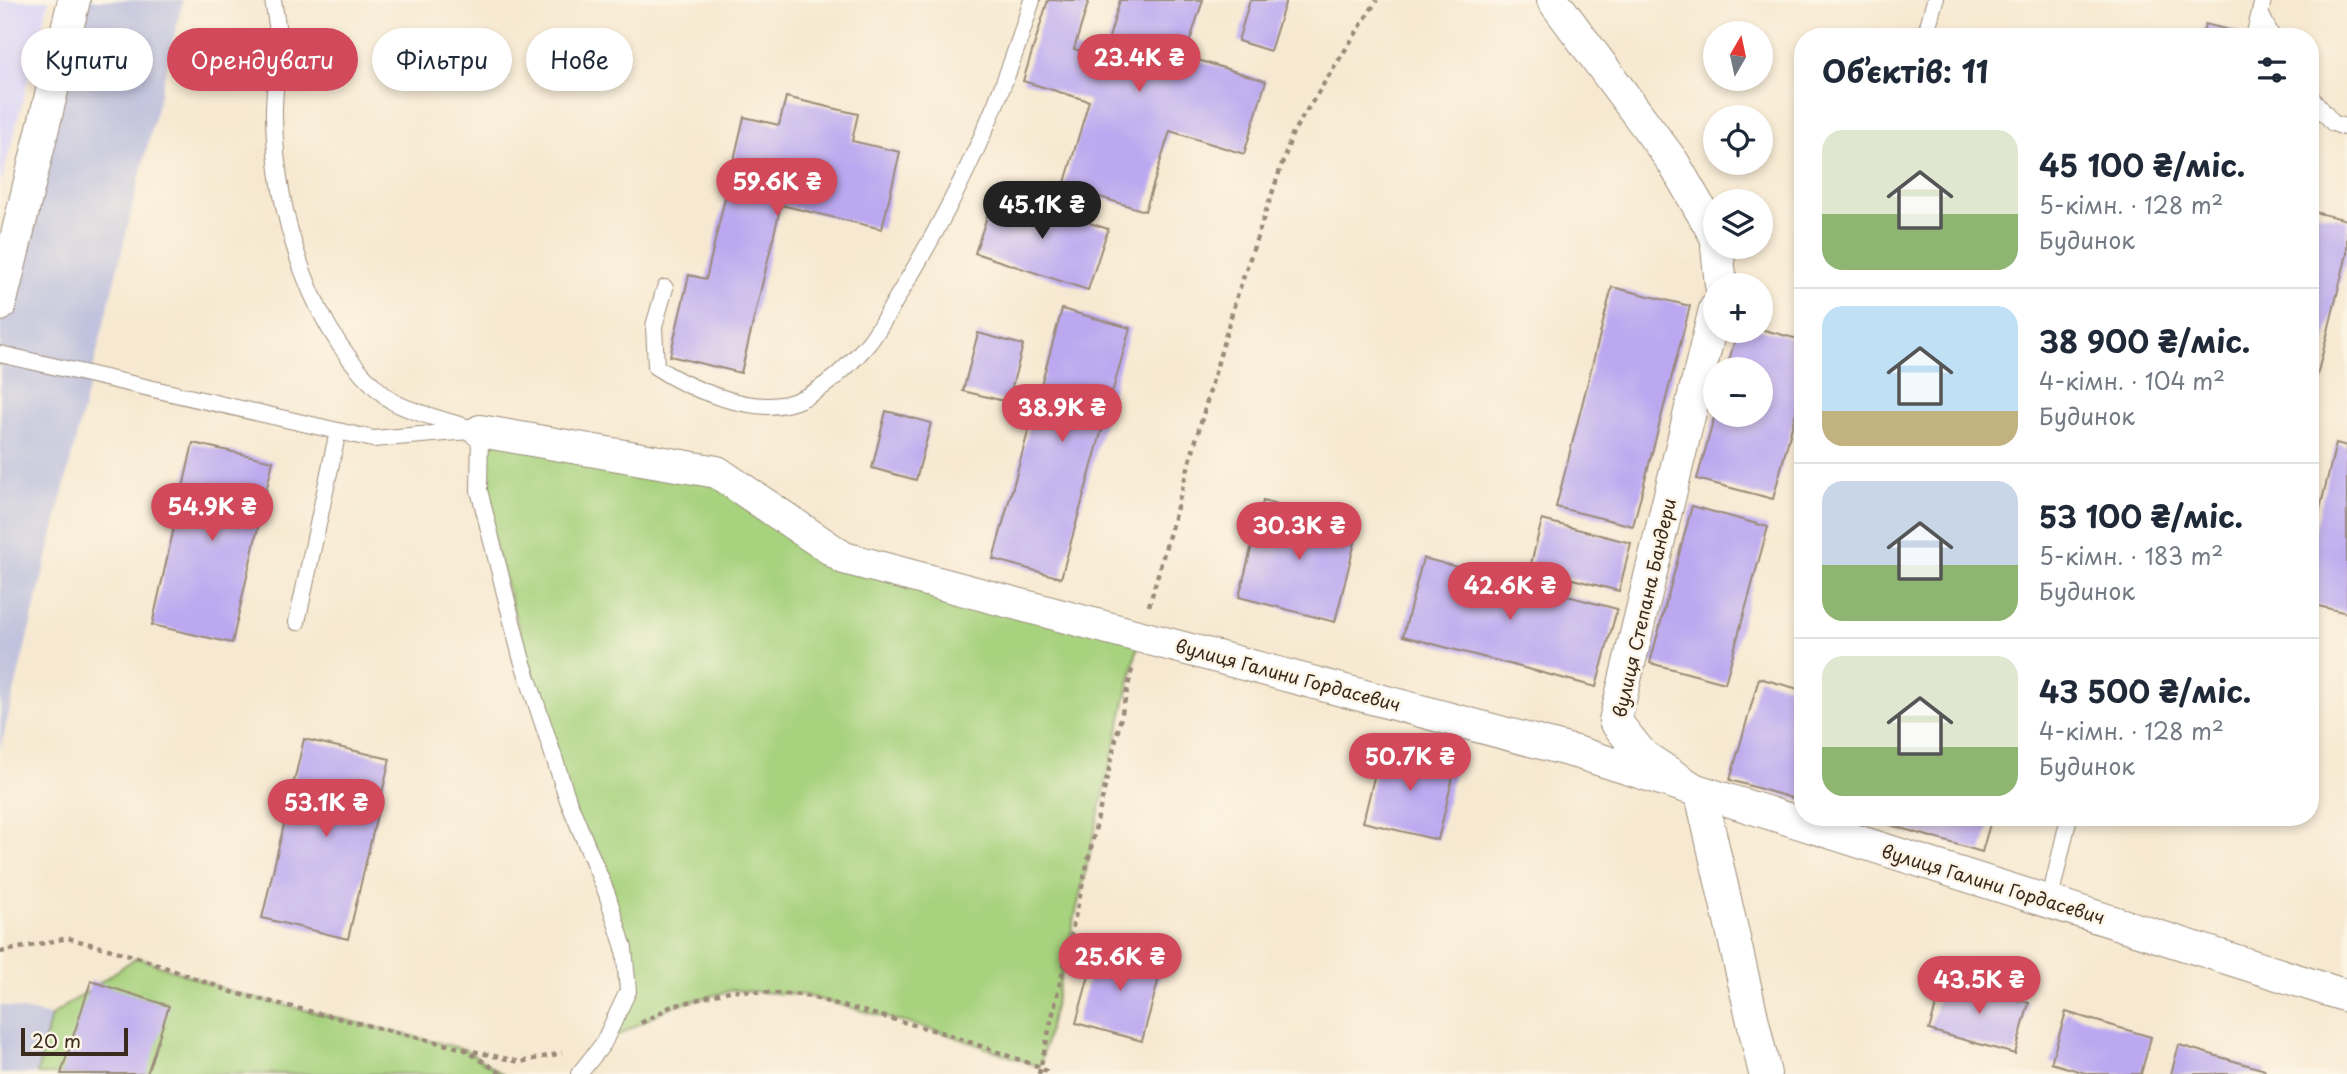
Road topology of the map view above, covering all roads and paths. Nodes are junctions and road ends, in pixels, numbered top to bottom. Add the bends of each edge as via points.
1 (74, 0) edge
2 (273, 0) edge
3 (1032, 0) edge
4 (1377, 0) edge
5 (1553, 0) edge
6 (1935, 0) edge
7 (2261, 7) edge
8 (1927, 28) edge
9 (2256, 28) edge
10 (2269, 28) edge
11 (2319, 107) edge
12 (2347, 128) edge
13 (1703, 214) edge
14 (664, 288) dead end
15 (0, 302) edge
16 (1707, 343) edge
17 (0, 354) edge
18 (480, 430) junction
19 (338, 431) junction
20 (297, 622) dead end
21 (1140, 637) junction
22 (1701, 794) junction
23 (1794, 823) edge
24 (1803, 826) edge
25 (2067, 826) edge
26 (2049, 903) junction
27 (0, 952) edge
28 (2347, 996) edge
29 (603, 1044) junction
30 (464, 1049) junction
31 (1040, 1067) junction
32 (502, 1074) edge
33 (579, 1074) edge
34 (1039, 1074) edge
35 (1050, 1074) edge
36 (1765, 1074) edge

1 - 15 street
2 - 18 lane via 279,41 274,116 280,191 320,316 348,356 391,401
3 - 14 lane via 970,161 923,254 869,343 835,379 786,404 753,404 681,384 656,367 654,326
4 - 21 path via 1293,132 1235,302
5 - 13 street via 1673,162
6 - 8 lane
7 - 9 lane
7 - 10 lane
11 - 12 lane via 2333,123
16 - 22 street, вулиця Степана Бандери via 1615,721 1643,756
17 - 19 lane
18 - 19 lane via 373,439
18 - 21 street, вулиця Галини Гордасевич via 717,472 844,558
18 - 29 lane via 479,490 521,657 624,948 628,991
19 - 20 lane
21 - 22 street, вулиця Галини Гордасевич via 1578,753
21 - 31 path
22 - 23 street, вулиця Галини Гордасевич
22 - 36 street
24 - 26 street, вулиця Галини Гордасевич
25 - 26 lane
26 - 28 street, вулиця Галини Гордасевич
27 - 30 path via 68,938 137,957 235,993
29 - 30 path via 520,1062
29 - 31 path via 670,1007 733,990 803,995 944,1033
29 - 33 lane
30 - 32 path
31 - 34 path
31 - 35 path

